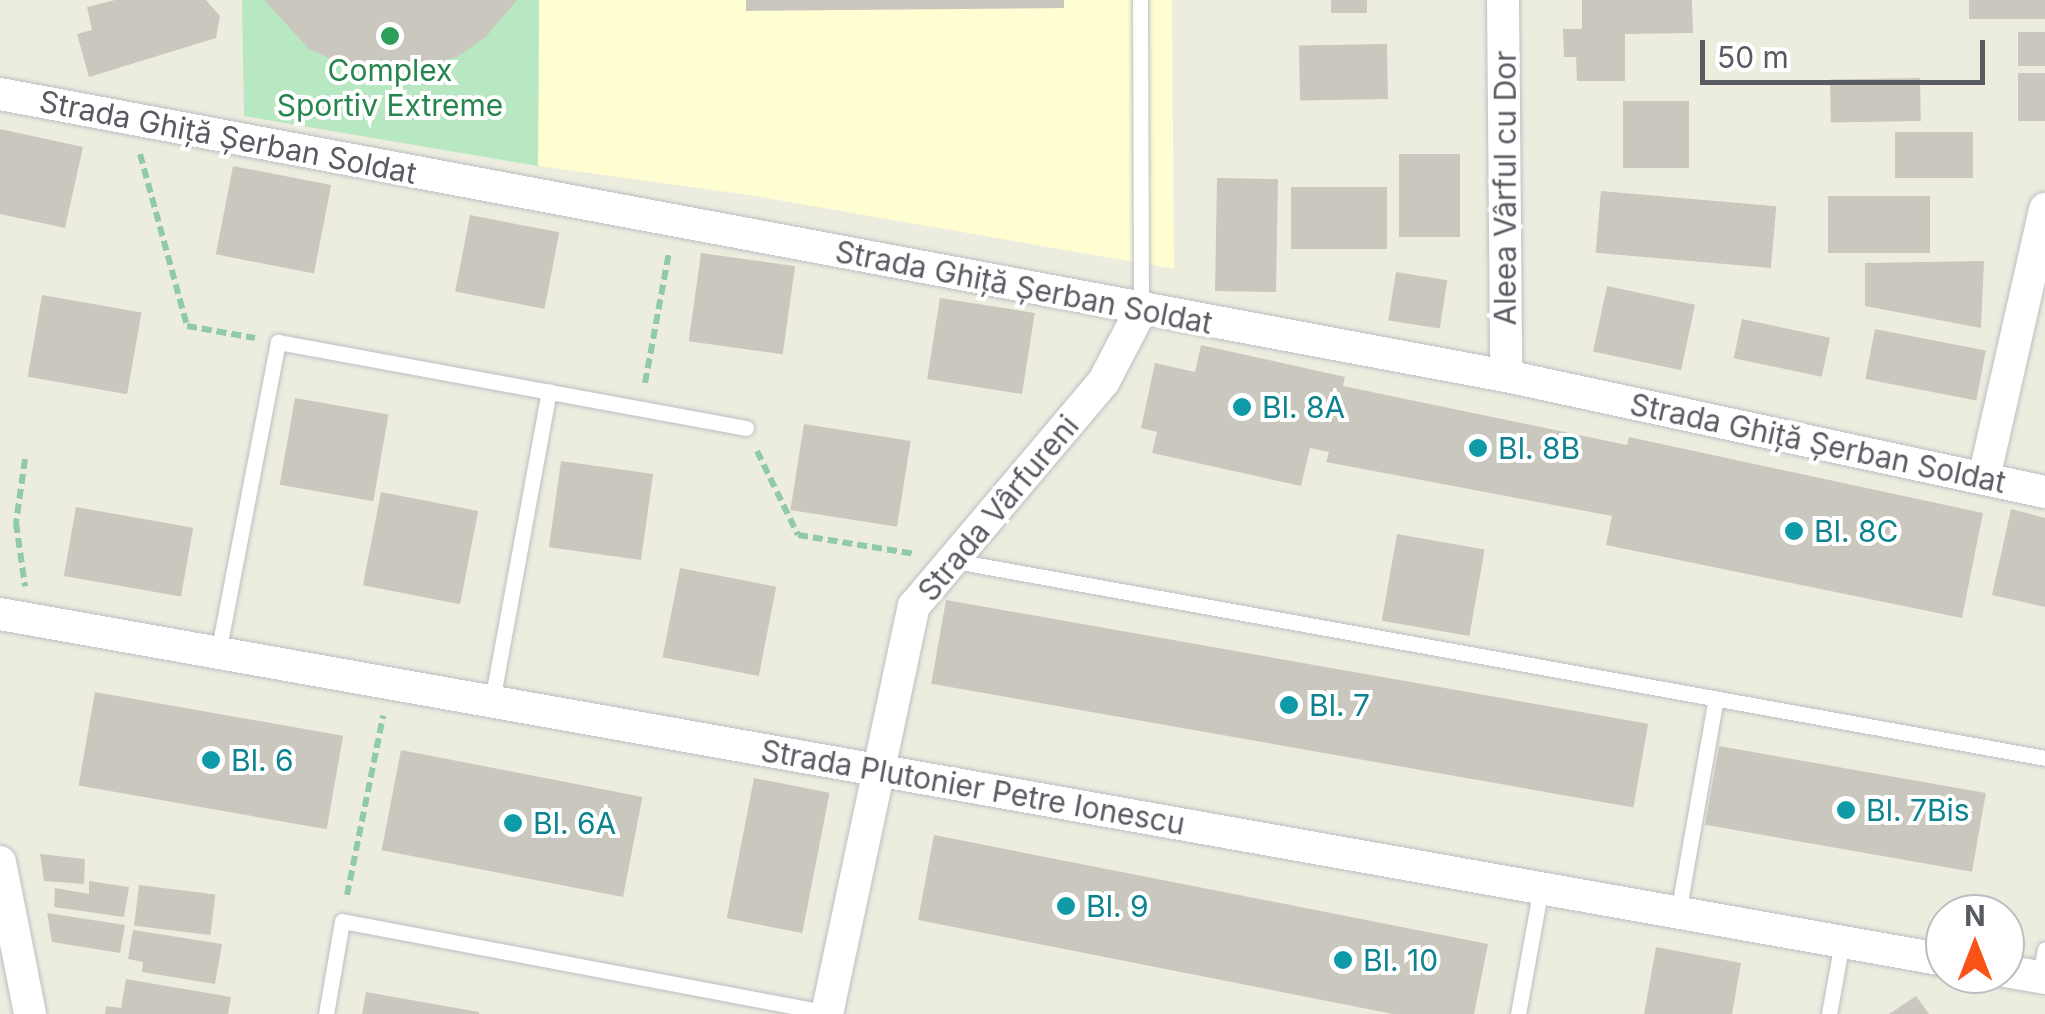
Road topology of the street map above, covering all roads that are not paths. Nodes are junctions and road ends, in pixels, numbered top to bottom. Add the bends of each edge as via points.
1 (1140, 0) edge
2 (1504, 0) edge
3 (0, 94) edge
4 (2045, 208) edge
5 (1140, 310) junction
6 (1506, 376) junction
7 (549, 392) junction
8 (746, 428) road end
9 (1984, 478) junction
10 (2045, 492) edge
11 (951, 560) junction
12 (15, 617) edge
13 (218, 653) junction
14 (1716, 698) junction
15 (492, 702) junction
16 (2045, 758) edge
17 (876, 770) junction
18 (0, 862) edge
19 (1541, 888) junction
20 (1678, 912) junction
21 (1842, 942) junction
22 (1925, 957) edge
23 (30, 1014) edge
24 (326, 1014) edge
25 (830, 1014) edge
26 (1518, 1014) edge
27 (1829, 1014) edge

1 - 5 lane
2 - 6 street, Aleea Vârful cu Dor
3 - 5 street, Strada Ghiță Șerban Soldat
4 - 9 street
5 - 6 street, Strada Ghiță Șerban Soldat
5 - 11 street, Strada Vârfureni via 1104,381
6 - 9 street, Strada Ghiță Șerban Soldat
7 - 8 lane
7 - 13 lane via 278,342
7 - 15 lane
9 - 10 street, Strada Ghiță Șerban Soldat
11 - 14 lane
11 - 17 street, Strada Vârfureni via 914,606 905,630
12 - 13 street, Strada Plutonier Petre Ionescu
13 - 15 street, Strada Plutonier Petre Ionescu
14 - 16 lane
14 - 20 lane
15 - 17 street, Strada Plutonier Petre Ionescu
17 - 19 street, Strada Plutonier Petre Ionescu
17 - 25 street, Strada Vârfureni
18 - 23 street
19 - 20 street, Strada Plutonier Petre Ionescu
19 - 26 lane
20 - 21 street, Strada Plutonier Petre Ionescu
21 - 22 street, Strada Plutonier Petre Ionescu
21 - 27 lane
24 - 25 lane via 342,921

